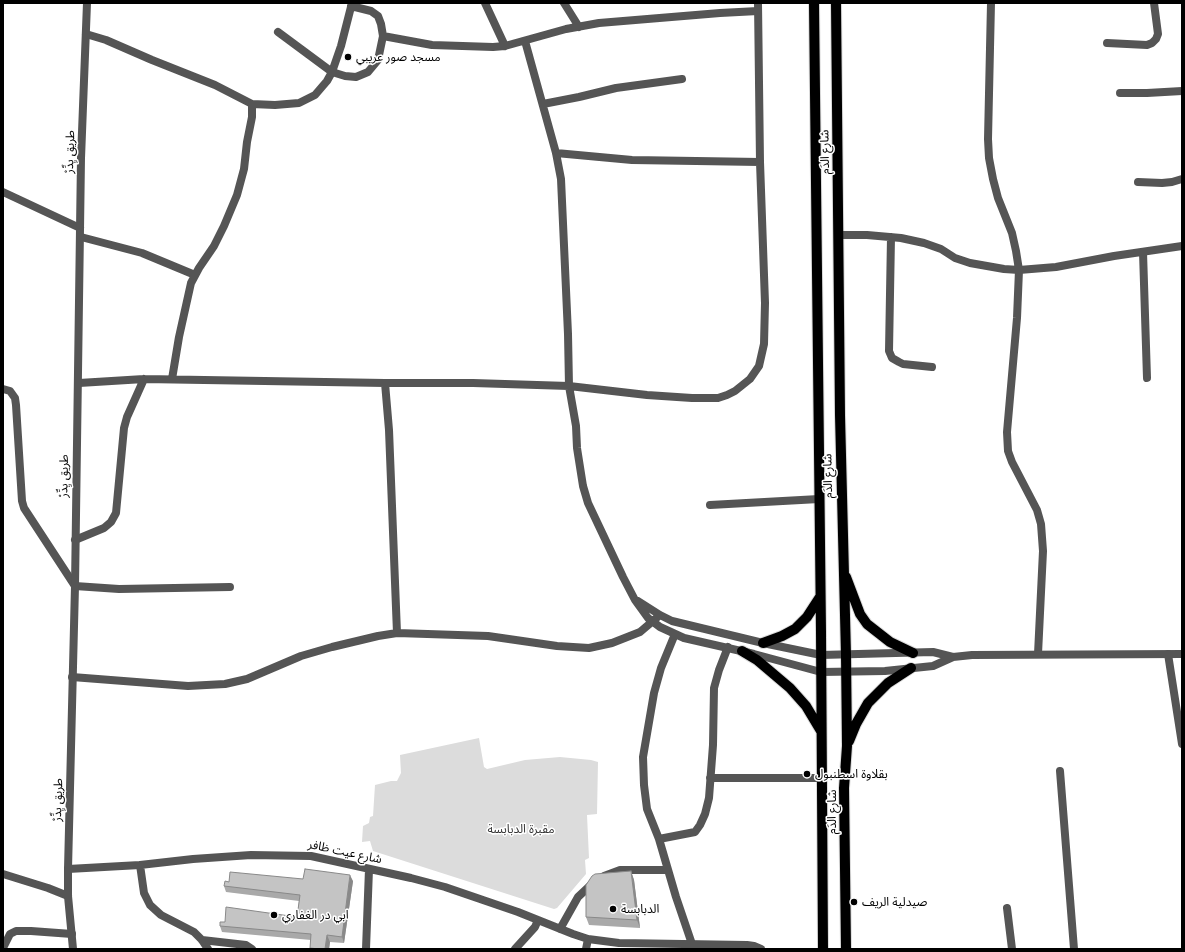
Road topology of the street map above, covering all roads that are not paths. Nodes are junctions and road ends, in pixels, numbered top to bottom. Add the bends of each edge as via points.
1 (87, 3) edge
2 (485, 3) edge
3 (564, 3) edge
4 (814, 3) edge
5 (836, 3) edge
6 (991, 3) edge
7 (1154, 3) edge
8 (351, 5) edge
9 (758, 7) edge
10 (579, 27) junction
11 (278, 32) dead end
12 (86, 34) junction
13 (383, 36) junction
14 (525, 41) junction
15 (1107, 43) dead end
16 (505, 46) junction
17 (332, 72) junction
18 (682, 79) dead end
19 (1182, 91) edge
20 (1120, 93) dead end
21 (252, 104) junction
22 (543, 104) junction
23 (556, 153) junction
24 (760, 162) junction
25 (1182, 179) edge
26 (1138, 182) dead end
27 (3, 192) edge
28 (80, 228) junction
29 (839, 235) junction
30 (81, 237) junction
31 (891, 237) junction
32 (1182, 246) edge
33 (1143, 252) junction
34 (1019, 270) junction
35 (195, 275) junction
36 (932, 367) dead end
37 (1148, 378) dead end
38 (144, 379) junction
39 (172, 379) junction
40 (79, 383) junction
41 (385, 383) junction
42 (569, 386) junction
43 (3, 389) edge
44 (819, 499) junction
45 (710, 505) dead end
46 (75, 540) junction
47 (843, 568) junction
48 (75, 586) junction
49 (230, 587) dead end
50 (820, 598) junction
51 (635, 600) junction
52 (660, 615) junction
53 (653, 622) junction
54 (397, 633) junction
55 (675, 634) junction
56 (763, 644) junction
57 (728, 648) junction
58 (742, 651) junction
59 (913, 653) junction
60 (1038, 654) junction
61 (1168, 654) junction
62 (1182, 654) edge
63 (822, 655) junction
64 (846, 655) junction
65 (953, 657) junction
66 (911, 668) junction
67 (821, 672) junction
68 (846, 672) junction
69 (72, 677) junction
70 (822, 732) junction
71 (1182, 744) edge
72 (847, 746) junction
73 (1060, 771) dead end
74 (710, 778) junction
75 (822, 778) junction
76 (659, 839) junction
77 (140, 865) junction
78 (68, 869) junction
79 (368, 869) junction
80 (668, 870) junction
81 (3, 874) edge
82 (68, 896) junction
83 (1008, 908) dead end
84 (538, 920) junction
85 (560, 929) junction
86 (72, 934) junction
87 (588, 939) junction
88 (202, 940) junction
89 (693, 946) edge
90 (3, 948) edge
91 (73, 949) edge
92 (208, 949) edge
93 (252, 949) edge
94 (366, 949) edge
95 (515, 949) edge
96 (586, 949) edge
97 (761, 949) edge
98 (823, 949) edge
99 (846, 949) edge
100 (1012, 949) edge
101 (1074, 949) edge

1 - 12 street, طريق يِدِّرْ
2 - 16 street
3 - 10 street
4 - 44 main road, شارع الدَم
5 - 29 main road, شارع الدَم
6 - 34 street via 989,158 998,198 1012,234
7 - 15 street via 1158,34 1156,40 1147,45
8 - 13 street via 378,16
8 - 17 street
9 - 10 street
9 - 24 street
10 - 14 street
11 - 17 street
12 - 21 street via 215,85
12 - 28 street, طريق يِدِّرْ
13 - 16 street via 432,45
13 - 17 street via 378,60 368,72 356,77
14 - 16 street
14 - 22 street
17 - 21 street via 314,95 299,103
18 - 22 street via 616,88
19 - 20 street
21 - 35 street via 244,169 237,195 214,246
22 - 23 street
23 - 24 street via 644,161
23 - 42 street via 561,179
24 - 42 street via 765,337 759,366 750,379 735,391 718,398 662,396
25 - 26 street via 1162,183
27 - 28 street
28 - 30 street, طريق يِدِّرْ
29 - 31 street
29 - 47 main road, شارع الدَم
30 - 35 street via 142,253
30 - 40 street, طريق يِدِّرْ
31 - 34 street via 942,249 965,262
31 - 36 street via 889,351 892,358 903,364
32 - 33 street
33 - 34 street via 1056,268
33 - 37 street
34 - 60 street via 1006,432 1012,462 1037,510 1041,524 1043,551
35 - 39 street via 179,337
38 - 39 street
38 - 40 street
38 - 46 street via 124,428 116,513 104,528
39 - 41 street
40 - 46 street, طريق يِدِّرْ
41 - 42 street
41 - 54 street
42 - 51 street via 583,486 599,527
43 - 48 street via 10,391 15,398 24,508
44 - 45 street
44 - 50 main road, شارع الدَم
46 - 48 street, طريق يِدِّرْ
47 - 59 main road via 860,614 868,624 890,642
47 - 64 main road, شارع الدَم
48 - 49 street via 119,589
48 - 69 street, طريق يِدِّرْ
50 - 56 main road via 795,629
50 - 63 main road, شارع الدَم
51 - 52 street
51 - 53 street
52 - 53 street
52 - 56 street
53 - 54 street via 640,632 612,644 589,648 488,636
53 - 55 street
54 - 69 street via 301,656 247,679 225,684 188,686
55 - 57 street
55 - 76 street via 654,693 643,757 647,809
56 - 63 street
57 - 58 street
57 - 74 street via 714,688
58 - 67 street
58 - 70 main road via 757,660 790,688 803,702
59 - 64 street
59 - 65 street via 933,652
60 - 61 street
60 - 65 street
61 - 62 street
61 - 71 street
63 - 64 street
63 - 67 main road, شارع الدَم
64 - 68 main road, شارع الدَم
65 - 66 street via 933,666
66 - 68 street
66 - 72 main road via 888,683 868,703
67 - 68 street
67 - 70 main road, شارع الدَم
68 - 72 main road, شارع الدَم
69 - 78 street, طريق يِدِّرْ
70 - 75 main road, شارع الدَم
72 - 99 main road, شارع الدَم via 844,788
73 - 101 street
74 - 75 street
74 - 76 street via 705,814 695,832
75 - 98 main road, شارع الدَم
76 - 80 street
77 - 78 street, شارع عيت ظافر
77 - 79 street, شارع عيت ظافر via 251,855 295,854
77 - 88 street via 144,893 150,905 155,911 194,932
78 - 82 street, طريق يِدِّرْ
79 - 84 street, شارع عيت ظافر via 445,887
79 - 94 street
80 - 85 street via 620,870 596,879 578,897
80 - 89 street
81 - 82 street
82 - 86 street, طريق يِدِّرْ
83 - 100 street
84 - 85 street, شارع عيت ظافر
84 - 95 street
85 - 87 street, شارع عيت ظافر
86 - 90 street via 16,931 10,934
86 - 91 street, طريق يِدِّرْ
87 - 89 street, شارع عيت ظافر
87 - 96 street
88 - 92 street
88 - 93 street via 246,945
89 - 97 street, شارع عيت ظافر via 746,945

